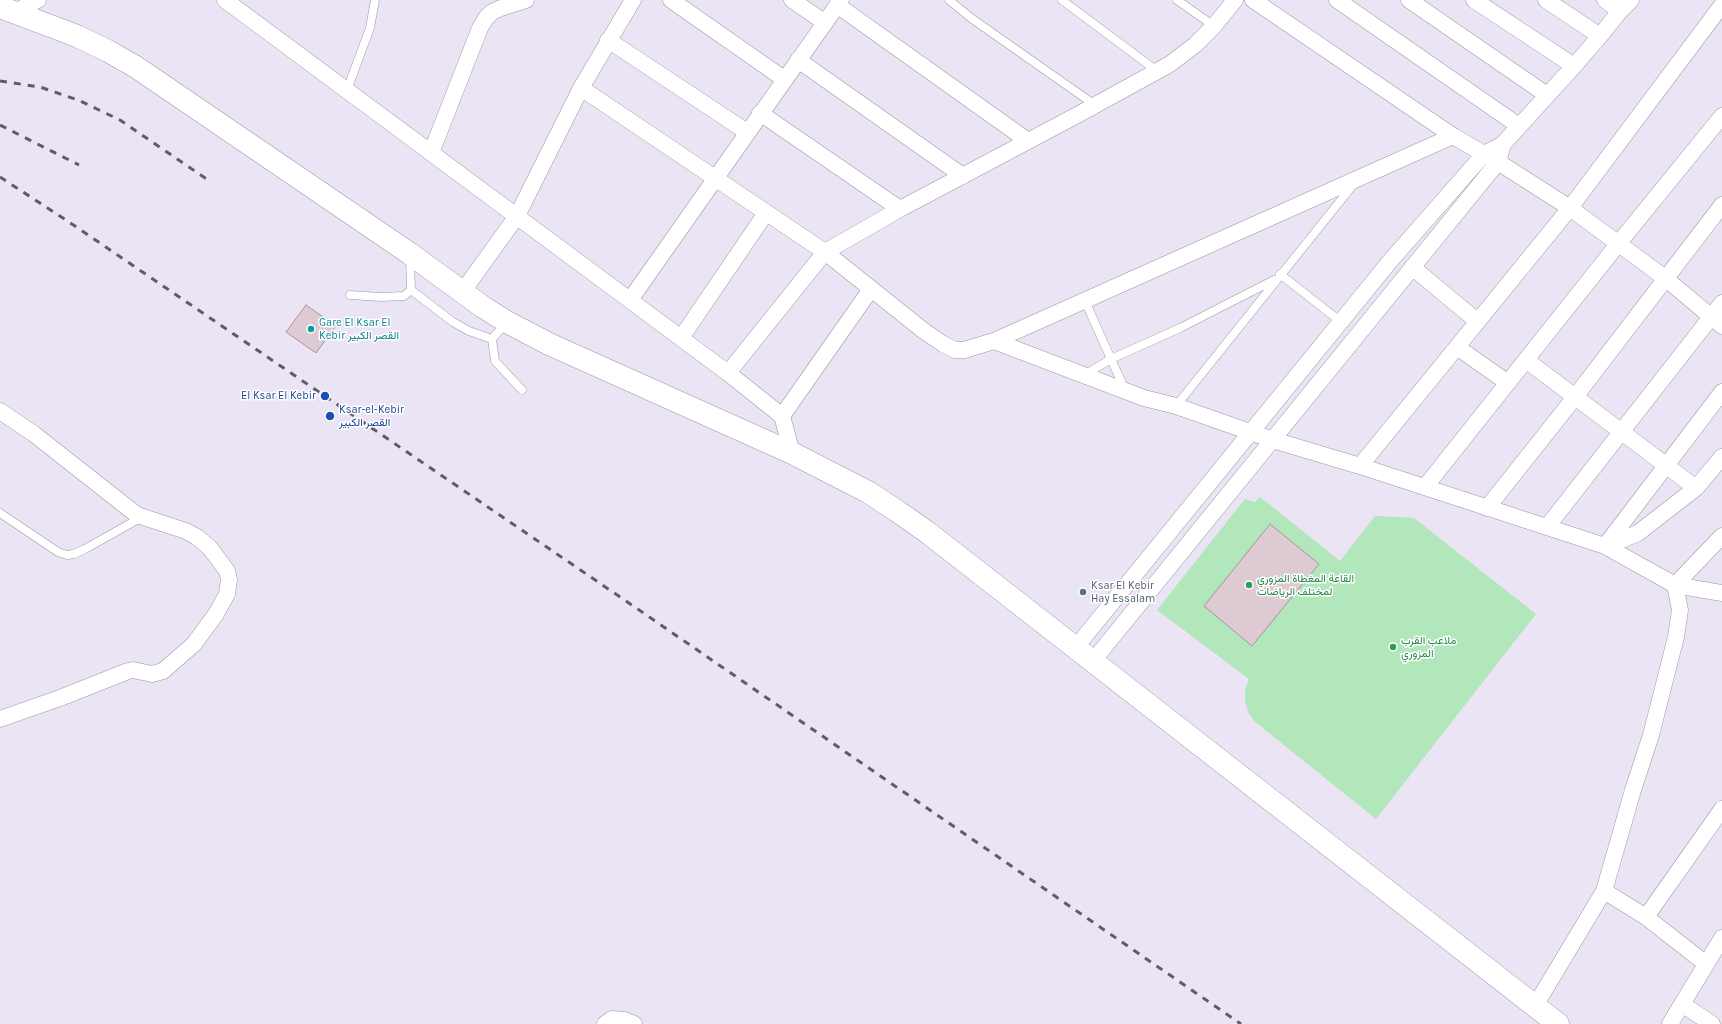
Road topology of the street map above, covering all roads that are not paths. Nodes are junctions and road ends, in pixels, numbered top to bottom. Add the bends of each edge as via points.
1 (38, 0) edge
2 (225, 0) edge
3 (375, 0) edge
4 (526, 0) edge
5 (633, 0) edge
6 (670, 0) edge
7 (792, 0) edge
8 (949, 0) edge
9 (1062, 0) edge
10 (1177, 0) edge
11 (1235, 0) edge
12 (1253, 0) edge
13 (1337, 0) edge
14 (1409, 0) edge
15 (1474, 0) edge
16 (1546, 0) edge
17 (1605, 0) edge
18 (839, 2) edge
19 (1625, 5) edge
20 (1722, 5) edge
21 (8, 9) edge
22 (824, 22) junction
23 (1214, 26) junction
24 (1600, 36) junction
25 (608, 40) junction
26 (798, 60) junction
27 (1574, 66) junction
28 (1157, 70) junction
29 (784, 79) junction
30 (581, 88) junction
31 (346, 90) junction
32 (1547, 95) junction
33 (1095, 105) junction
34 (760, 113) junction
35 (1722, 116) edge
36 (1519, 126) junction
37 (747, 132) junction
38 (1453, 136) junction
39 (1028, 141) junction
40 (432, 153) junction
41 (1491, 158) junction
42 (963, 176) junction
43 (716, 179) junction
44 (1357, 179) junction
45 (1722, 205) edge
46 (1570, 208) junction
47 (900, 209) junction
48 (766, 213) junction
49 (516, 216) junction
50 (1618, 244) junction
51 (825, 252) junction
52 (409, 253) junction
53 (1412, 267) junction
54 (1278, 277) junction
55 (1665, 278) junction
56 (871, 288) junction
57 (412, 290) junction
58 (462, 291) junction
59 (350, 295) dead end
60 (630, 300) junction
61 (1085, 301) junction
62 (1722, 303) edge
63 (1477, 321) junction
64 (1717, 321) edge
65 (507, 322) junction
66 (1341, 322) junction
67 (681, 338) junction
68 (492, 339) junction
69 (994, 341) junction
70 (1458, 347) junction
71 (1111, 359) junction
72 (1526, 360) junction
73 (728, 373) junction
74 (1084, 375) junction
75 (1508, 383) junction
76 (522, 390) dead end
77 (1125, 391) junction
78 (1722, 392) edge
79 (1575, 397) junction
80 (1176, 406) junction
81 (0, 411) edge
82 (782, 416) junction
83 (1621, 432) junction
84 (1251, 433) junction
85 (1273, 440) junction
86 (792, 453) junction
87 (1722, 457) edge
88 (1360, 466) junction
89 (1667, 466) junction
90 (1425, 488) junction
91 (1696, 488) junction
92 (1487, 508) junction
93 (0, 513) edge
94 (142, 517) junction
95 (1547, 527) junction
96 (1722, 536) edge
97 (1606, 546) junction
98 (1675, 585) junction
99 (1722, 592) edge
100 (1076, 647) junction
101 (1093, 661) junction
102 (0, 719) edge
103 (1722, 809) edge
104 (1716, 831) edge
105 (1604, 890) junction
106 (1646, 917) junction
107 (1722, 938) edge
108 (1706, 964) junction
109 (1682, 1004) junction
110 (1535, 1006) junction
111 (626, 1023) edge
112 (605, 1024) edge
113 (1558, 1024) edge
114 (1670, 1024) edge
115 (1712, 1024) edge

1 - 21 street
2 - 31 street
3 - 31 lane via 370,28
4 - 40 street via 492,12 486,18
5 - 25 street
6 - 29 street
7 - 22 street
8 - 33 lane
9 - 28 lane
10 - 23 lane
11 - 23 street
12 - 38 street
13 - 36 street
14 - 32 street
15 - 27 street
16 - 24 street
17 - 19 street
18 - 22 street
18 - 39 street
19 - 24 street
20 - 46 street
21 - 52 main road via 108,50 136,67
22 - 26 street
23 - 28 street via 1196,45
24 - 27 street
25 - 30 street
25 - 37 street
26 - 29 street
26 - 42 street
27 - 32 street
28 - 33 street
29 - 34 street
30 - 43 street
30 - 49 street
31 - 40 street
32 - 36 street
33 - 39 street
34 - 37 street
34 - 47 street
35 - 50 street
36 - 41 street
37 - 43 street
38 - 41 street
38 - 44 street
39 - 42 street
40 - 49 street
41 - 46 street
41 - 53 street
41 - 66 street via 1391,260
42 - 47 street
43 - 48 street
43 - 60 street
44 - 54 lane
44 - 61 street
45 - 55 street
46 - 50 street
46 - 63 street
47 - 51 street
48 - 51 street
48 - 67 street
49 - 58 street
49 - 60 street
50 - 55 street
50 - 72 street
51 - 56 street
51 - 73 street
52 - 57 lane
52 - 58 main road
53 - 63 street
53 - 85 street
54 - 66 lane
54 - 71 lane via 1180,328
54 - 80 lane
55 - 64 street
55 - 79 street
56 - 69 street via 924,331 955,350 964,350
56 - 82 street
57 - 59 lane via 404,296
57 - 68 lane via 453,322
58 - 65 main road via 483,308
60 - 67 street
61 - 69 street
61 - 71 lane
62 - 64 street
63 - 70 street
64 - 83 street
65 - 68 lane
65 - 86 main road via 562,350
66 - 84 street
67 - 73 street
68 - 76 lane via 495,361
69 - 74 street
70 - 75 street
70 - 88 street
71 - 74 lane
71 - 77 lane
72 - 75 street
72 - 79 street
73 - 82 street
74 - 77 street
75 - 90 street
77 - 80 street
78 - 89 street
79 - 83 street
79 - 92 street
80 - 84 street
81 - 94 street
82 - 86 street
83 - 89 street
83 - 95 street
84 - 85 street
84 - 100 street
85 - 88 street
85 - 101 street
86 - 100 main road via 868,492 909,519
87 - 91 street
88 - 90 street
89 - 91 street
89 - 97 street
90 - 92 street
91 - 97 street via 1638,533
92 - 95 street
93 - 94 lane via 58,552 67,555 85,549
94 - 102 street via 186,531 209,547 216,556 227,571 229,580 227,594 216,614 194,644 163,671 152,674 128,671
95 - 97 street
96 - 98 street
97 - 98 street
98 - 99 street
98 - 105 street via 1680,610 1676,637 1651,735
100 - 101 main road
101 - 110 main road
103 - 104 street
104 - 106 street
105 - 106 street
105 - 110 street
106 - 108 street
107 - 108 street
108 - 109 street
109 - 114 street
109 - 115 street
110 - 113 main road
111 - 112 street via 612,1019

